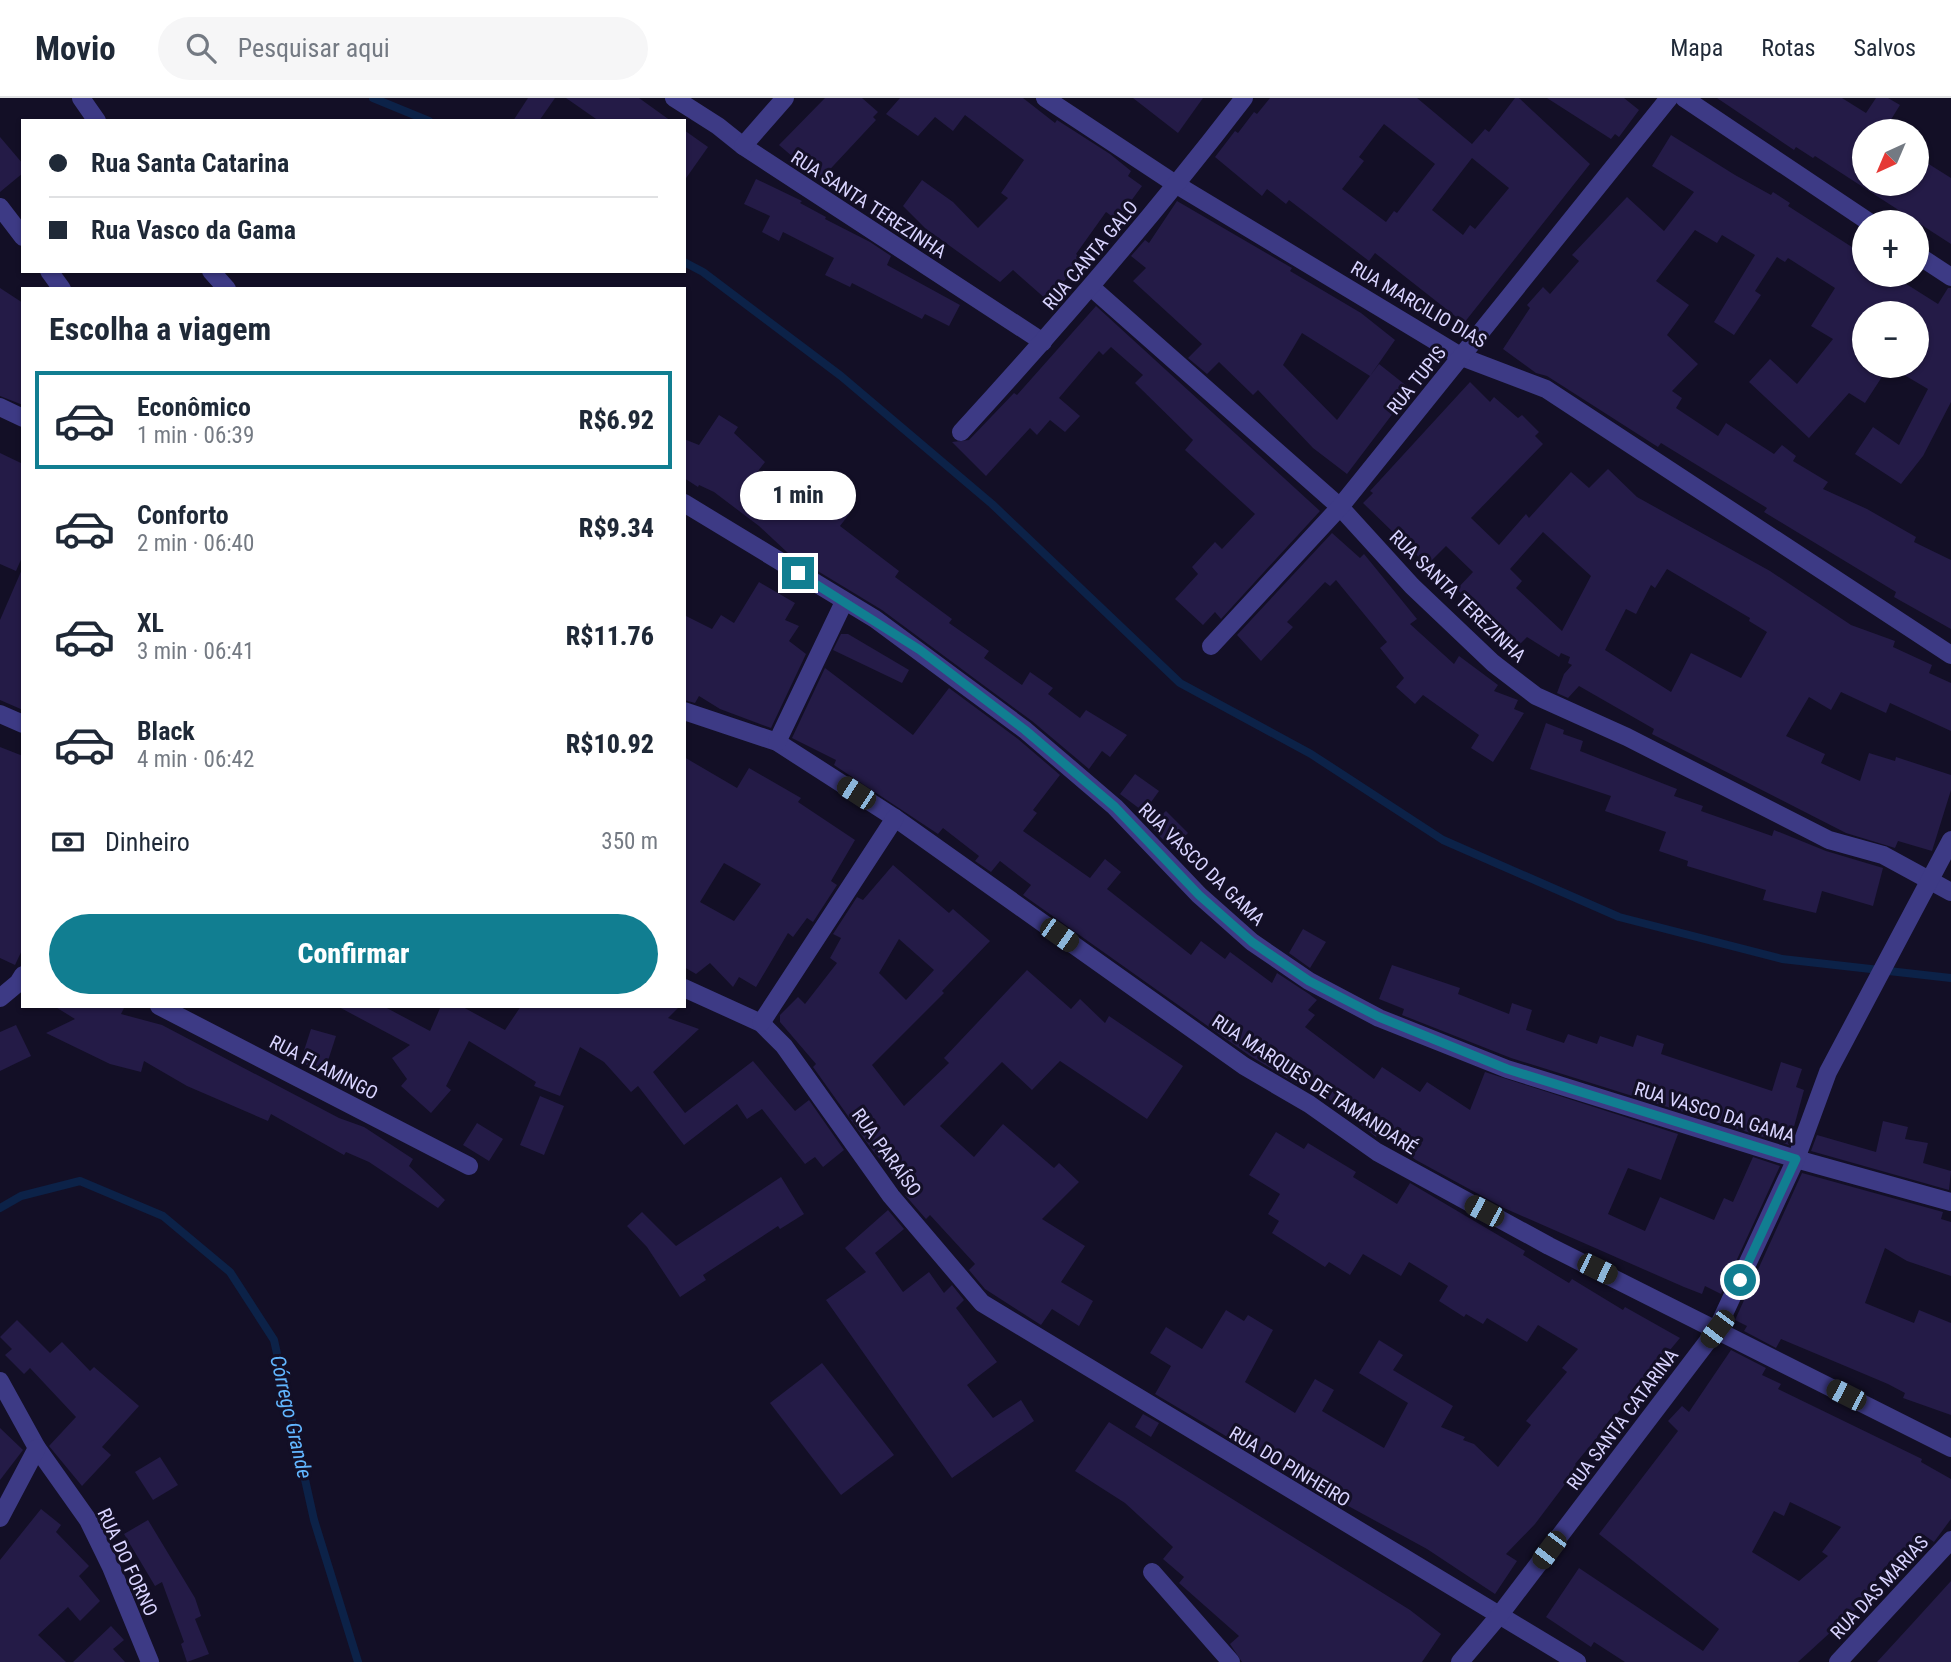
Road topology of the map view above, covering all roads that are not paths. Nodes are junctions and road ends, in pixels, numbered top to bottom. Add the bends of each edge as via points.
1 (81, 98) edge
2 (674, 98) edge
3 (785, 98) edge
4 (1045, 98) edge
5 (1244, 98) edge
6 (1670, 98) edge
7 (1684, 98) edge
8 (96, 119) edge
9 (743, 146) junction
10 (1177, 184) junction
11 (0, 207) edge
12 (1852, 211) edge
13 (21, 234) edge
14 (1929, 263) edge
15 (213, 273) edge
16 (1951, 277) edge
17 (225, 287) edge
18 (1091, 287) junction
19 (1044, 342) junction
20 (1462, 357) junction
21 (0, 407) edge
22 (21, 417) edge
23 (961, 432) dead end
24 (686, 504) edge
25 (1340, 507) junction
26 (844, 602) junction
27 (1211, 646) dead end
28 (1951, 655) edge
29 (686, 712) edge
30 (0, 714) edge
31 (21, 723) edge
32 (777, 742) junction
33 (895, 818) junction
34 (1951, 840) edge
35 (1931, 880) junction
36 (1951, 892) edge
37 (0, 974) edge
38 (20, 979) edge
39 (686, 989) edge
40 (0, 998) edge
41 (163, 1008) edge
42 (761, 1023) junction
43 (1796, 1159) junction
44 (469, 1166) dead end
45 (1951, 1202) edge
46 (982, 1303) joint
47 (1717, 1329) junction
48 (0, 1381) edge
49 (37, 1448) junction
50 (1951, 1448) edge
51 (0, 1518) edge
52 (1951, 1540) edge
53 (1152, 1572) dead end
54 (1498, 1617) junction
55 (150, 1662) edge
56 (1231, 1662) edge
57 (1460, 1662) edge
58 (1577, 1662) edge
59 (1838, 1662) edge

1 - 8 street
2 - 9 street, RUA SANTA TEREZINHA
3 - 9 street
4 - 10 street, RUA MARCILIO DIAS
5 - 10 street, RUA CANTA GALO
6 - 20 street, RUA TUPIS
7 - 12 street
9 - 19 street, RUA SANTA TEREZINHA
10 - 18 street, RUA CANTA GALO
10 - 20 street, RUA MARCILIO DIAS
11 - 13 street
14 - 16 street
15 - 17 street
18 - 19 street, RUA CANTA GALO
18 - 25 street, RUA SANTA TEREZINHA
19 - 23 street, RUA CANTA GALO
20 - 25 street, RUA TUPIS
20 - 28 street, RUA MARCILIO DIAS via 1546,389
21 - 22 street
24 - 26 street, RUA VASCO DA GAMA
25 - 27 street, RUA TUPIS
25 - 35 street, RUA SANTA TEREZINHA via 1422,596 1493,663 1536,696 1829,839 1883,855
26 - 32 street
26 - 43 street, RUA VASCO DA GAMA via 920,650 1025,730 1115,807 1199,895 1252,942 1309,981 1379,1017 1507,1069
29 - 32 street, RUA MARQUES DE TAMANDARÉ
30 - 31 street
32 - 33 street, RUA MARQUES DE TAMANDARÉ
33 - 42 street
33 - 47 street, RUA MARQUES DE TAMANDARÉ via 1244,1066 1377,1152 1549,1246
34 - 35 street, RUA SANTA CATARINA
35 - 36 street, RUA SANTA TEREZINHA
35 - 43 street, RUA SANTA CATARINA via 1828,1072
37 - 38 street
38 - 40 street
39 - 42 street
41 - 44 street, RUA FLAMINGO
42 - 46 street, RUA PARAÍSO via 784,1046 891,1196
43 - 45 street, RUA VASCO DA GAMA
43 - 47 street, RUA SANTA CATARINA
46 - 54 street, RUA DO PINHEIRO
47 - 50 street, RUA MARQUES DE TAMANDARÉ
47 - 54 street, RUA SANTA CATARINA
48 - 49 street, RUA DO FORNO
49 - 51 street
49 - 55 street, RUA DO FORNO via 88,1520
52 - 59 street, RUA DAS MARIAS
53 - 56 street
54 - 57 street, RUA SANTA CATARINA
54 - 58 street, RUA DO PINHEIRO

